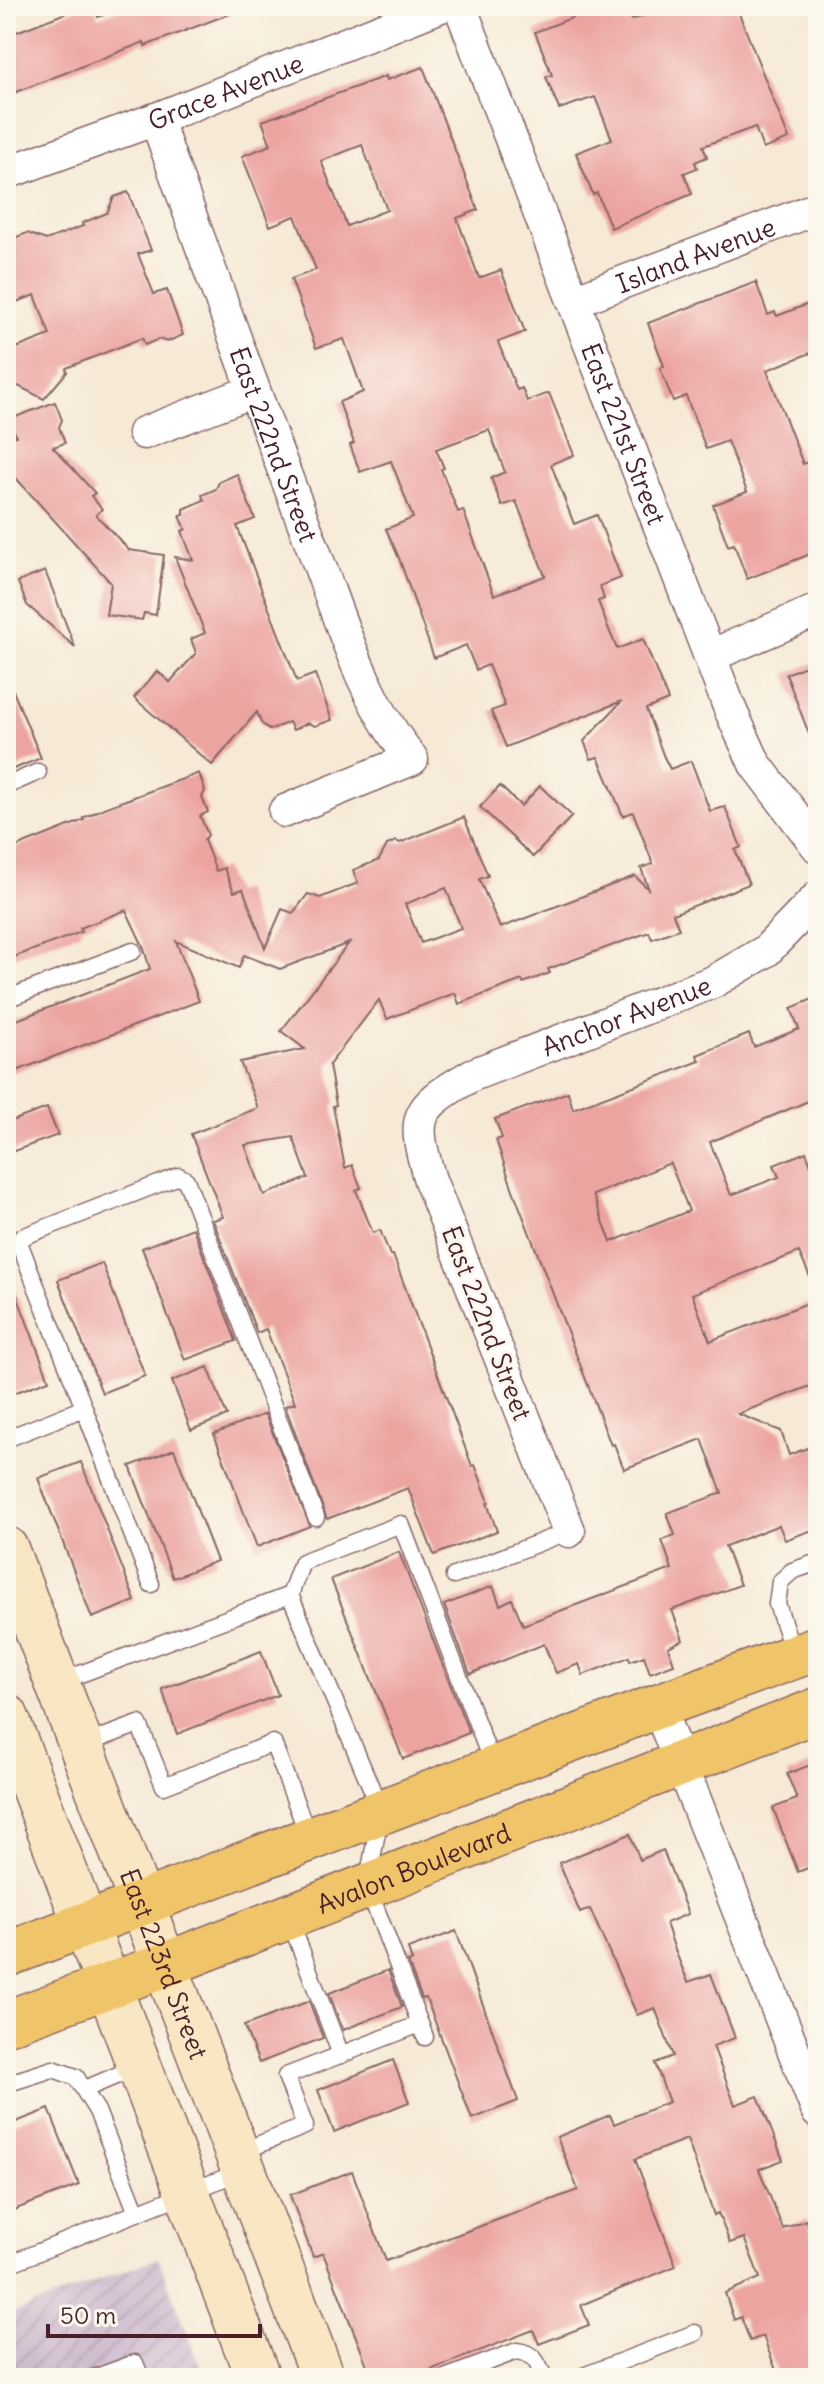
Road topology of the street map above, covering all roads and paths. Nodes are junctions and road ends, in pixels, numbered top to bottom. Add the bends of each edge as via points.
1 (441, 6) edge
2 (460, 6) edge
3 (156, 119) junction
4 (6, 173) edge
5 (818, 208) edge
6 (574, 301) junction
7 (253, 391) junction
8 (144, 433) dead end
9 (818, 610) edge
10 (710, 656) junction
11 (38, 772) dead end
12 (6, 786) edge
13 (285, 811) dead end
14 (818, 847) edge
15 (818, 897) edge
16 (133, 951) dead end
17 (6, 999) edge
18 (422, 1112) joint
19 (84, 1408) junction
20 (6, 1439) edge
21 (316, 1517) dead end
22 (569, 1531) joint
23 (6, 1549) edge
24 (818, 1562) edge
25 (454, 1576) dead end
26 (151, 1584) dead end
27 (290, 1595) junction
28 (806, 1652) edge
29 (57, 1682) junction
30 (658, 1706) junction
31 (818, 1710) edge
32 (6, 1716) edge
33 (81, 1745) junction
34 (680, 1764) junction
35 (494, 1768) junction
36 (381, 1811) junction
37 (309, 1839) junction
38 (367, 1885) junction
39 (142, 1902) junction
40 (289, 1916) junction
41 (85, 1924) junction
42 (6, 1955) edge
43 (165, 1965) junction
44 (108, 1987) junction
45 (6, 2023) edge
46 (341, 2055) junction
47 (808, 2059) edge
48 (139, 2066) junction
49 (6, 2084) edge
50 (85, 2089) junction
51 (818, 2112) edge
52 (240, 2162) junction
53 (187, 2193) junction
54 (137, 2213) junction
55 (6, 2266) edge
56 (695, 2333) dead end
57 (94, 2378) edge
58 (141, 2378) edge
59 (258, 2378) edge
60 (323, 2378) edge
61 (445, 2378) edge
62 (544, 2378) edge
63 (578, 2378) edge

1 - 3 street, Grace Avenue
2 - 6 street, East 221st Street
3 - 4 street, Grace Avenue
3 - 7 street, East 222nd Street
5 - 6 street, Island Avenue
6 - 10 street, East 221st Street
7 - 8 street
7 - 13 street, East 222nd Street via 362,674 392,734 412,759
9 - 10 street
10 - 14 street, East 221st Street via 755,764
11 - 12 lane
15 - 18 street, Anchor Avenue via 766,951 713,982 472,1075 437,1095
16 - 17 lane
18 - 22 street, East 222nd Street via 419,1142 430,1180
19 - 20 lane
19 - 21 lane via 20,1245 22,1237 179,1176 186,1180
19 - 26 lane
22 - 25 lane
23 - 29 main road, East 223rd Street
24 - 28 lane via 792,1571 780,1582 777,1604
27 - 29 lane
27 - 35 lane via 302,1562 401,1524
27 - 36 lane
28 - 30 main road
29 - 33 main road, East 223rd Street
30 - 34 street
30 - 35 main road
31 - 34 main road, Avalon Boulevard
32 - 41 main road
33 - 37 lane via 139,1724 164,1786 273,1743
33 - 39 main road, East 223rd Street
34 - 38 main road, Avalon Boulevard
34 - 47 street
35 - 36 main road
36 - 37 main road
36 - 38 lane
37 - 39 main road
38 - 40 main road, Avalon Boulevard
38 - 46 lane via 423,2030
39 - 41 main road
39 - 43 main road, East 223rd Street
40 - 43 main road, Avalon Boulevard
40 - 46 lane
41 - 42 main road
41 - 44 main road
43 - 44 main road, Avalon Boulevard
43 - 52 main road, East 223rd Street
44 - 45 main road, Avalon Boulevard
44 - 48 main road
46 - 52 lane via 286,2076 305,2126
47 - 51 street
48 - 50 lane
48 - 53 main road
49 - 50 lane via 53,2069 76,2077
50 - 54 lane
52 - 53 lane
52 - 60 main road, East 223rd Street
53 - 54 lane
53 - 59 main road
54 - 55 lane
56 - 63 lane
57 - 58 lane via 135,2363
61 - 62 lane via 517,2351 537,2361

